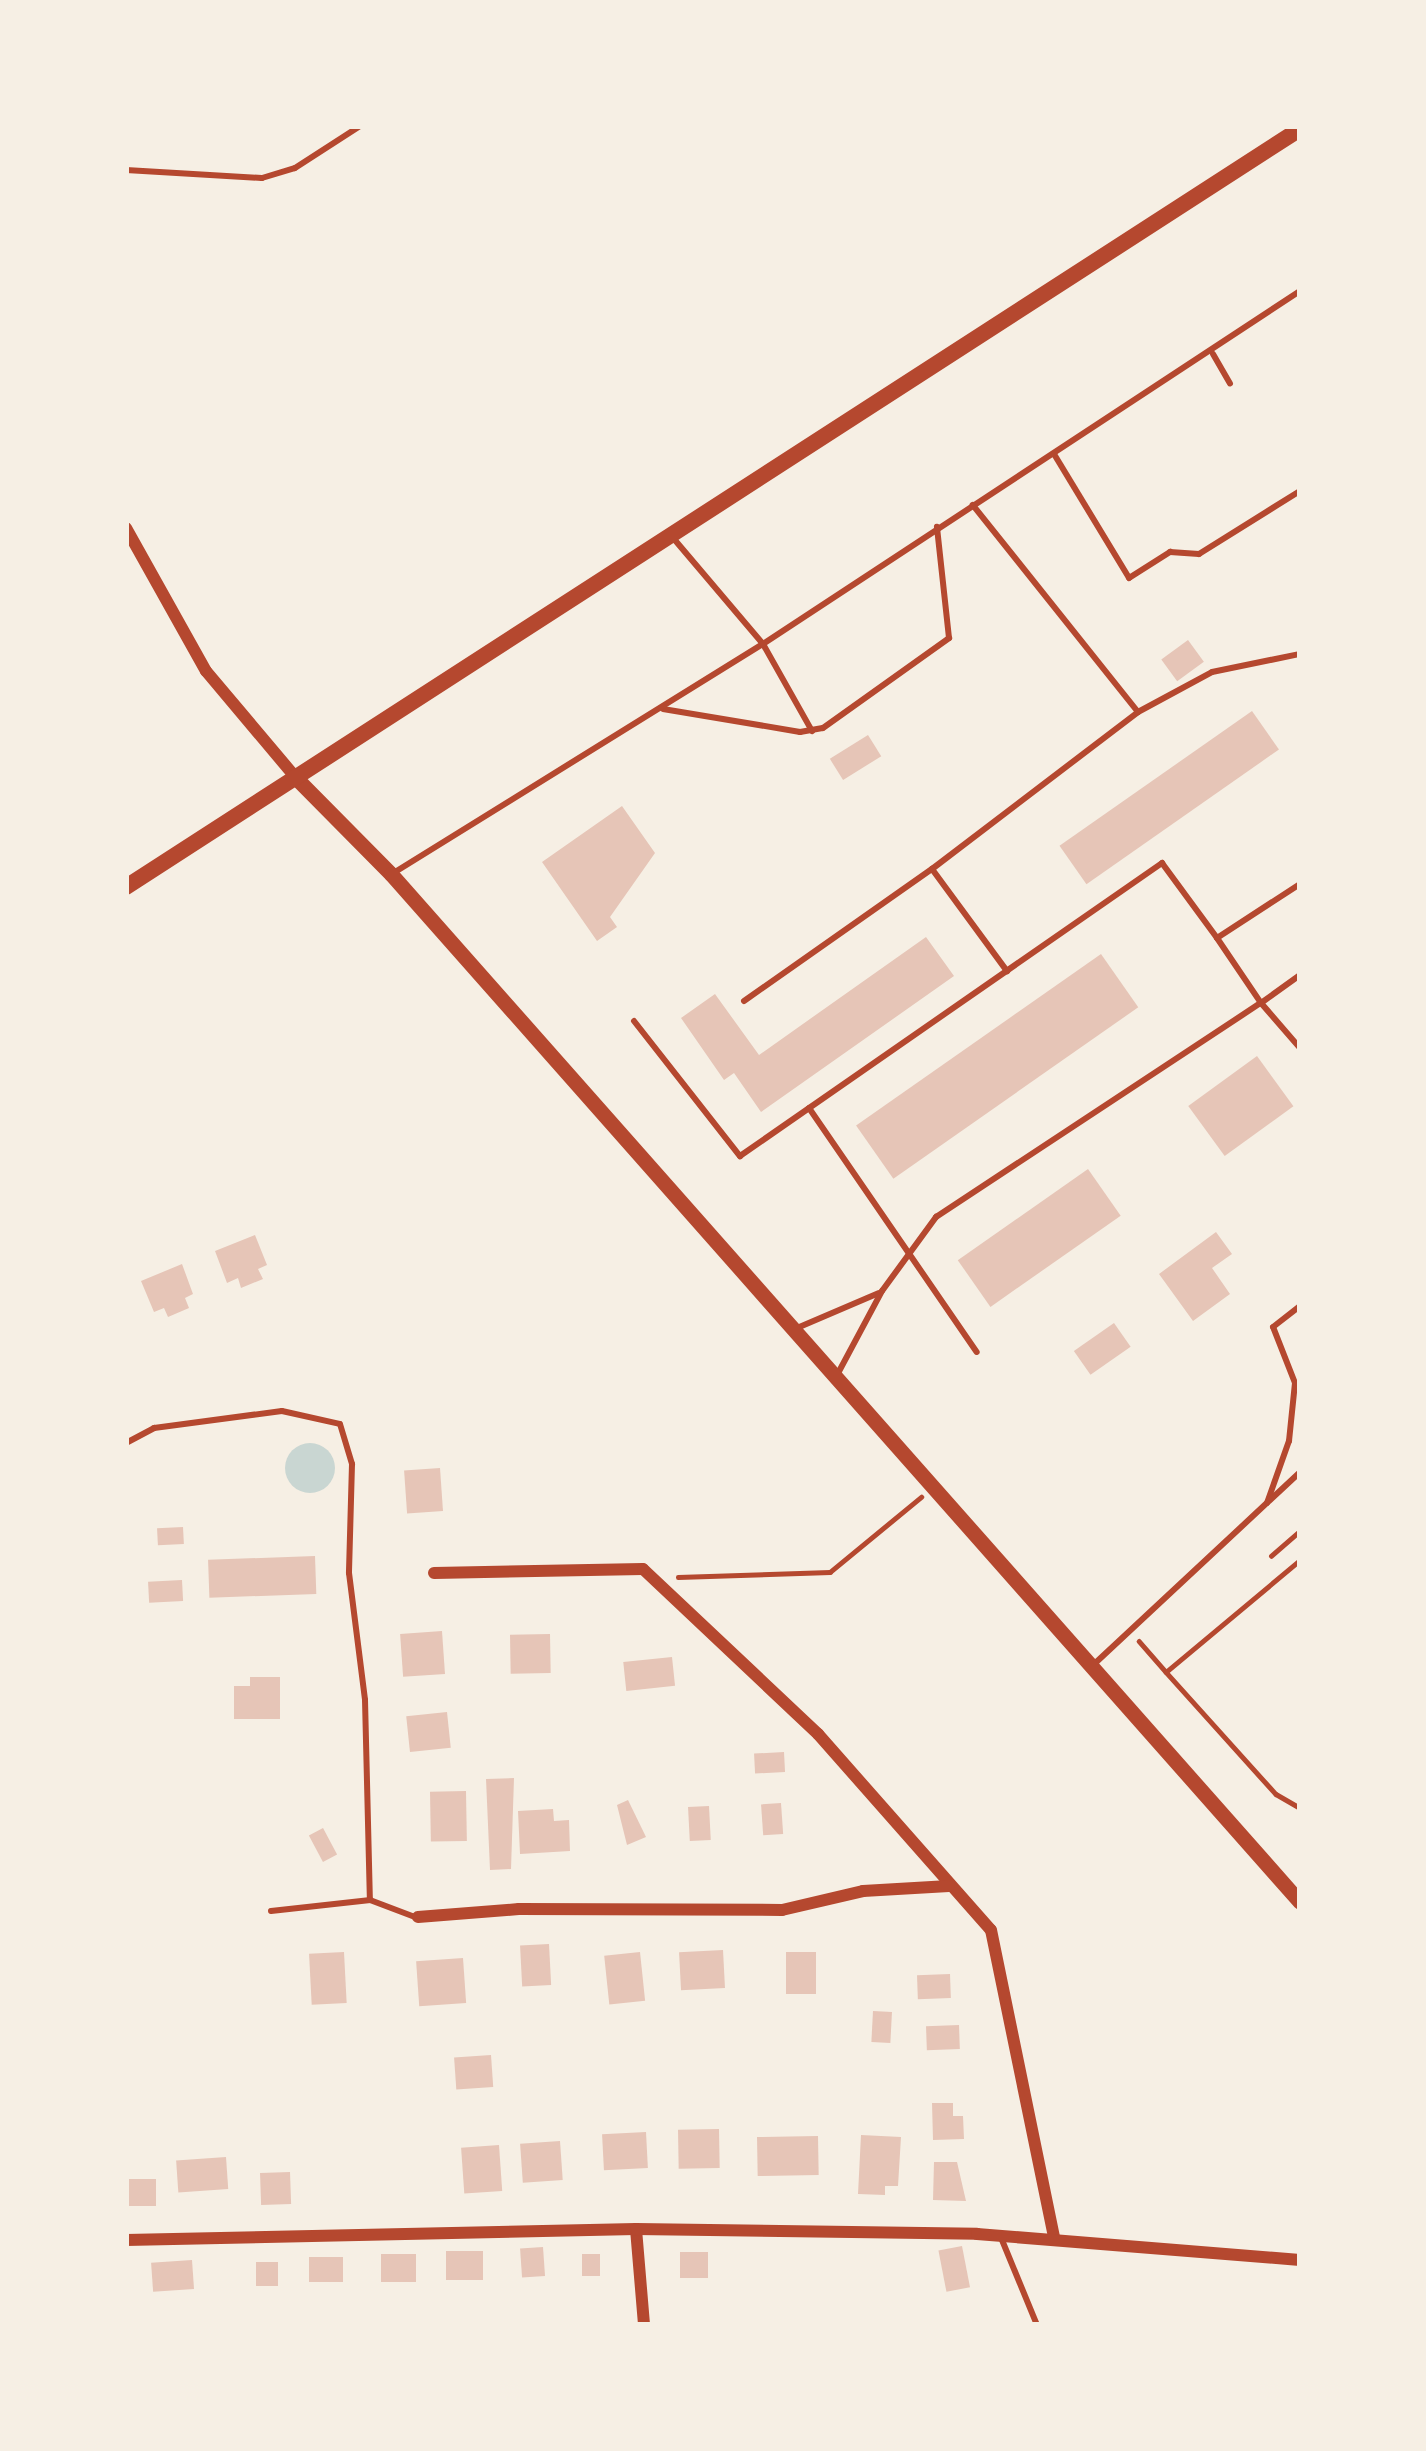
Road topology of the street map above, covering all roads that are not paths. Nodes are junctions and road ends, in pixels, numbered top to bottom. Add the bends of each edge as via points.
1 (360, 126) edge
2 (1300, 129) edge
3 (126, 170) edge
4 (1300, 291) edge
5 (1213, 353) junction
6 (1230, 383) dead end
7 (1054, 454) junction
8 (1300, 491) edge
9 (973, 505) junction
10 (937, 527) junction
11 (126, 528) edge
12 (668, 532) junction
13 (763, 644) junction
14 (1300, 654) edge
15 (659, 709) junction
16 (1138, 712) junction
17 (812, 731) junction
18 (296, 778) junction
19 (932, 868) junction
20 (392, 874) junction
21 (1300, 884) edge
22 (126, 887) edge
23 (1217, 938) junction
24 (1007, 970) junction
25 (1300, 975) edge
26 (744, 1001) dead end
27 (1261, 1003) junction
28 (634, 1021) dead end
29 (1300, 1048) edge
30 (809, 1108) junction
31 (907, 1254) junction
32 (882, 1291) junction
33 (1300, 1306) edge
34 (793, 1329) junction
35 (977, 1352) dead end
36 (835, 1379) junction
37 (126, 1443) edge
38 (1300, 1472) edge
39 (1265, 1506) junction
40 (434, 1573) dead end
41 (1089, 1670) junction
42 (949, 1886) junction
43 (370, 1900) junction
44 (1300, 1902) edge
45 (271, 1911) dead end
46 (418, 1917) joint
47 (636, 2229) junction
48 (1000, 2237) junction
49 (1054, 2238) junction
50 (126, 2240) edge
51 (1300, 2260) edge
52 (644, 2325) edge
53 (1037, 2325) edge

1 - 3 lane via 295,168 262,178
2 - 12 main road
4 - 5 lane
5 - 6 lane
5 - 7 lane
7 - 8 lane via 1129,578 1170,552 1199,554
7 - 9 lane
9 - 10 lane
9 - 16 lane
10 - 13 lane
10 - 17 lane via 950,638
11 - 18 street via 206,671
12 - 13 lane
12 - 18 main road
13 - 15 lane
13 - 17 lane
14 - 16 lane via 1212,671
15 - 17 lane
15 - 20 lane
16 - 19 lane
18 - 20 street
18 - 22 main road
19 - 24 lane
19 - 26 lane
20 - 34 street
21 - 23 lane
23 - 24 lane via 1162,862
23 - 27 lane
24 - 30 lane
25 - 27 lane
27 - 29 lane
27 - 31 lane via 936,1217
28 - 30 lane via 740,1156
30 - 31 lane
31 - 32 lane
31 - 35 lane
32 - 34 lane
32 - 36 lane
33 - 39 lane via 1273,1327 1294,1383 1289,1441
34 - 36 street
36 - 41 street
37 - 43 lane via 154,1428 282,1411 326,1415 346,1434
38 - 39 lane
39 - 41 lane
40 - 42 street via 605,1564 660,1578 818,1734
41 - 44 street
42 - 46 street via 863,1891 782,1910 520,1909
42 - 49 street via 982,1915 999,1955
43 - 45 lane via 350,1896
43 - 46 lane
47 - 48 street
47 - 50 street
47 - 52 street
48 - 49 street
48 - 53 lane
49 - 51 street

